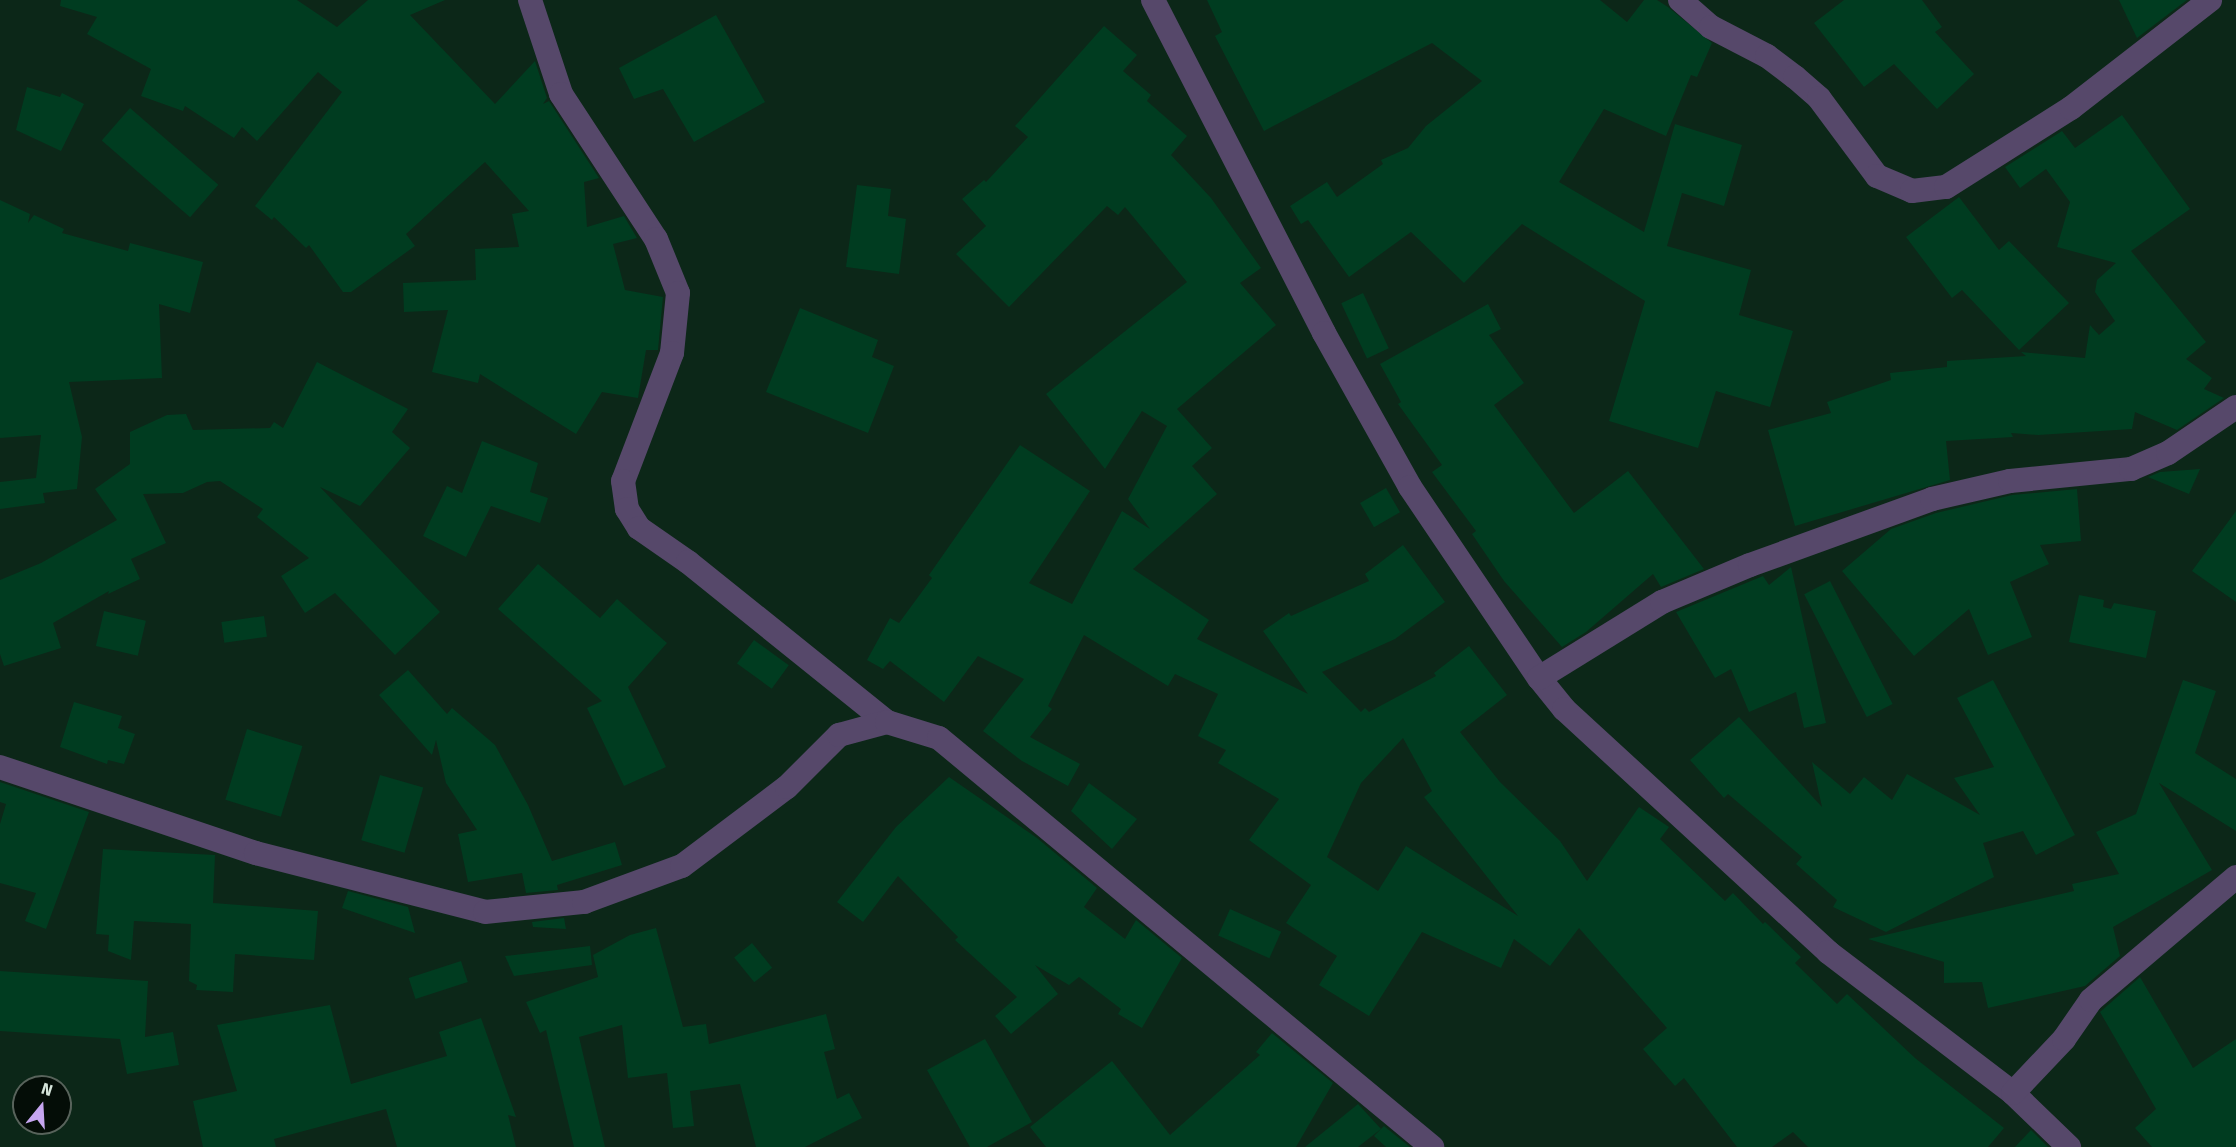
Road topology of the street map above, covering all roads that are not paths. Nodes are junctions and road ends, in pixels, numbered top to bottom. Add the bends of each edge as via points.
1 (530, 0) edge
2 (1153, 0) edge
3 (1680, 0) edge
4 (2210, 0) edge
5 (2236, 407) edge
6 (1539, 678) junction
7 (887, 722) junction
8 (0, 767) edge
9 (2236, 877) edge
10 (2013, 1093) junction
11 (1432, 1147) edge
12 (2069, 1147) edge

1 - 7 street via 561,94 656,238 678,293 672,353 623,481 627,508 639,528 688,562
2 - 6 street via 1324,333 1410,487
3 - 4 street via 1711,27 1767,56 1795,77 1819,98 1877,176 1912,191 1946,187 2071,108
5 - 6 street via 2168,453 2131,469 2010,481 1932,499 1750,564 1662,602
6 - 10 street via 1564,709 1828,952
7 - 8 street via 839,735 787,787 682,866 584,902 485,912 256,853
7 - 11 street via 939,738
9 - 10 street via 2091,1000 2064,1039
10 - 12 street

